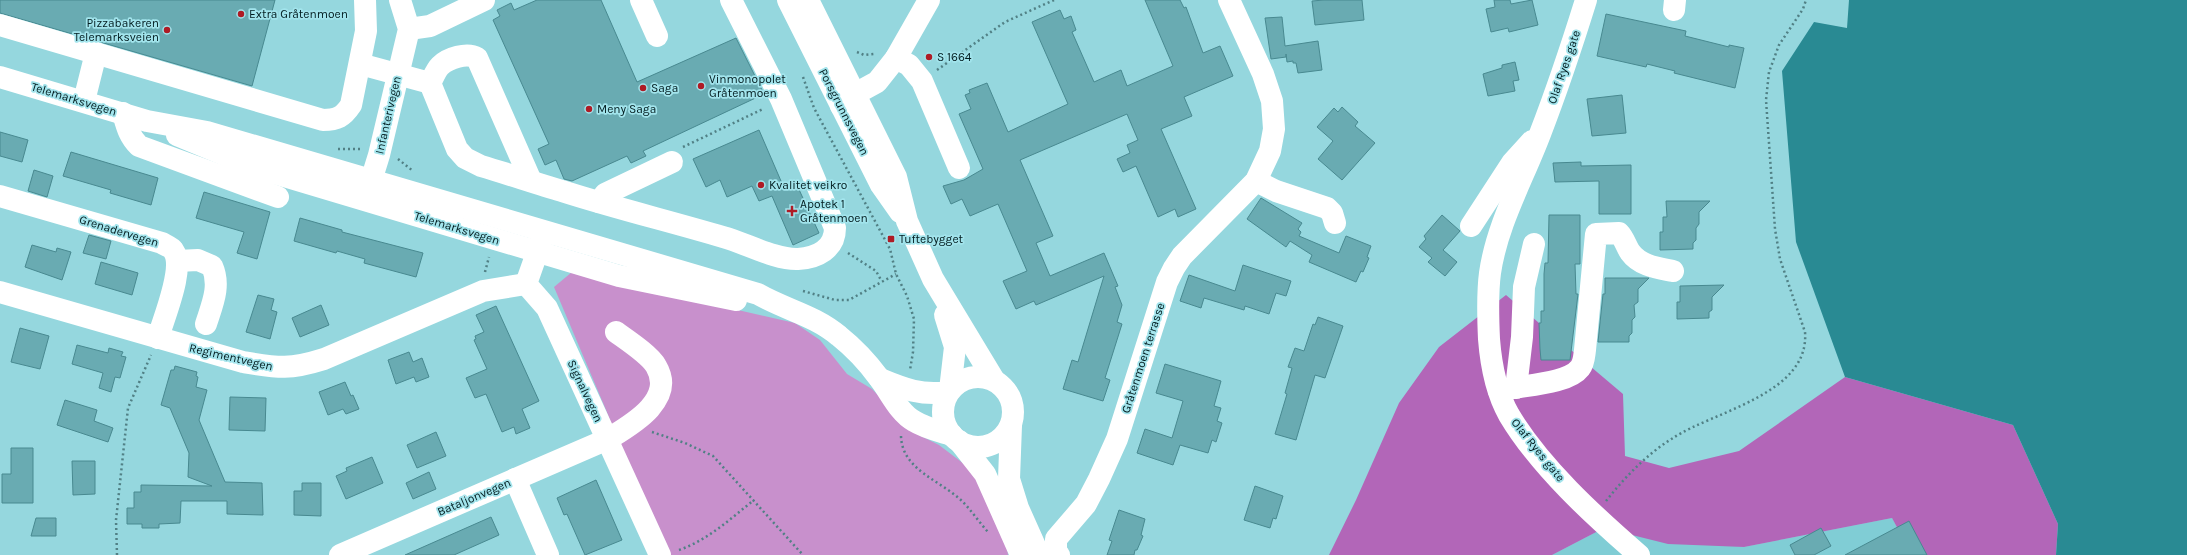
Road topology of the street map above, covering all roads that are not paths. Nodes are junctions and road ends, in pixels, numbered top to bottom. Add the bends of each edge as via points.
1 (365, 0) edge
2 (400, 0) edge
3 (484, 0) edge
4 (641, 0) edge
5 (731, 0) edge
6 (788, 0) edge
7 (808, 0) edge
8 (929, 0) edge
9 (1229, 0) edge
10 (1586, 0) edge
11 (0, 25) edge
12 (409, 29) junction
13 (657, 36) dead end
14 (96, 53) junction
15 (886, 55) junction
16 (360, 64) junction
17 (397, 75) junction
18 (0, 77) edge
19 (430, 83) junction
20 (848, 100) junction
21 (84, 101) junction
22 (123, 113) junction
23 (148, 121) junction
24 (1540, 134) junction
25 (672, 162) road end
26 (243, 163) junction
27 (959, 168) dead end
28 (222, 176) junction
29 (370, 180) junction
30 (531, 181) junction
31 (1256, 181) junction
32 (0, 196) edge
33 (278, 197) dead end
34 (365, 200) junction
35 (599, 202) junction
36 (1335, 222) dead end
37 (1471, 226) dead end
38 (545, 230) junction
39 (1534, 244) dead end
40 (538, 252) junction
41 (177, 261) junction
42 (1673, 271) dead end
43 (934, 279) junction
44 (526, 284) junction
45 (0, 292) edge
46 (776, 304) junction
47 (206, 324) dead end
48 (616, 332) dead end
49 (158, 338) junction
50 (880, 379) junction
51 (994, 380) junction
52 (1507, 389) junction
53 (950, 391) junction
54 (1011, 425) junction
55 (955, 438) junction
56 (608, 439) junction
57 (515, 479) junction
58 (668, 553) edge
59 (1052, 554) edge
60 (340, 555) edge
61 (548, 555) edge
62 (1021, 555) edge
63 (1639, 555) edge

1 - 16 main road via 366,31
2 - 12 main road
3 - 12 main road via 430,26
4 - 13 main road
5 - 35 main road via 781,99 836,228 836,237 826,250 814,257 790,258
6 - 20 main road, Porsgrunnsvegen
7 - 20 main road, Porsgrunnsvegen
8 - 15 main road
9 - 31 main road, Gråtenmoen terrasse via 1263,74 1272,101 1274,129 1270,151
10 - 24 main road, Olaf Ryes gate
11 - 14 main road
12 - 17 main road, Infanterivegen
14 - 16 main road via 323,120 335,120 348,110
14 - 21 main road
15 - 20 main road via 877,82
15 - 27 main road via 909,65 922,81
16 - 17 main road
17 - 19 main road
17 - 29 main road, Infanterivegen via 379,155
18 - 21 main road, Telemarksvegen
19 - 30 main road via 457,149 465,158 481,166
19 - 30 main road via 440,66 459,57 473,55 477,58
20 - 43 main road, Porsgrunnsvegen via 881,185 907,221
21 - 22 main road, Telemarksvegen
22 - 23 main road, Telemarksvegen
22 - 28 main road via 131,139 139,146
23 - 26 main road, Telemarksvegen
23 - 29 main road, Telemarksvegen via 207,132
24 - 37 main road via 1526,145 1512,162
24 - 52 main road, Olaf Ryes gate via 1510,206 1490,272 1490,359
25 - 35 main road via 605,194
26 - 28 main road
26 - 34 main road, Telemarksvegen
28 - 33 main road
29 - 34 main road, Infanterivegen
29 - 38 main road, Telemarksvegen
30 - 35 main road
31 - 36 main road via 1276,191 1327,208
31 - 59 main road, Gråtenmoen terrasse via 1182,256 1174,268 1167,282 1117,438 1086,504 1056,539
32 - 41 main road, Grenadervegen via 162,243 173,250
34 - 40 main road, Telemarksvegen
38 - 40 main road
38 - 46 main road, Telemarksvegen via 758,294
39 - 52 main road via 1524,287 1522,338
40 - 44 main road
40 - 46 main road, Telemarksvegen via 619,276 664,286 757,304
41 - 47 main road via 198,260 212,266 217,287
41 - 49 main road via 176,276
42 - 52 main road via 1654,267 1639,260 1630,252 1619,233 1596,234 1584,361 1575,373 1568,376
43 - 51 main road, Porsgrunnsvegen
43 - 53 main road, Porsgrunnsvegen via 955,347
44 - 49 main road, Regimentvegen via 484,291 324,359 297,367 276,368 243,362
44 - 56 main road, Signalvegen via 547,308
45 - 49 main road, Regimentvegen
46 - 50 main road, Telemarksvegen via 802,312 823,324 840,337
48 - 56 main road, Bataljonvegen via 655,365 660,376 657,397 648,413
50 - 53 main road, Telemarksvegen via 903,389 930,395
50 - 55 main road, Telemarksvegen via 896,403 913,421
51 - 53 main road via 973,377 957,383
51 - 54 main road, Porsgrunnsvegen via 1003,386 1013,404
52 - 63 main road, Olaf Ryes gate via 1509,414 1524,437 1596,518
53 - 55 main road, Porsgrunnsvegen via 943,407 943,416
54 - 55 main road via 998,441 989,445 979,447
54 - 59 main road, Porsgrunnsvegen via 1010,479 1018,508
55 - 62 main road, Porsgrunnsvegen via 985,474
56 - 57 main road, Bataljonvegen
56 - 58 main road, Signalvegen
57 - 60 main road, Bataljonvegen
57 - 61 main road

